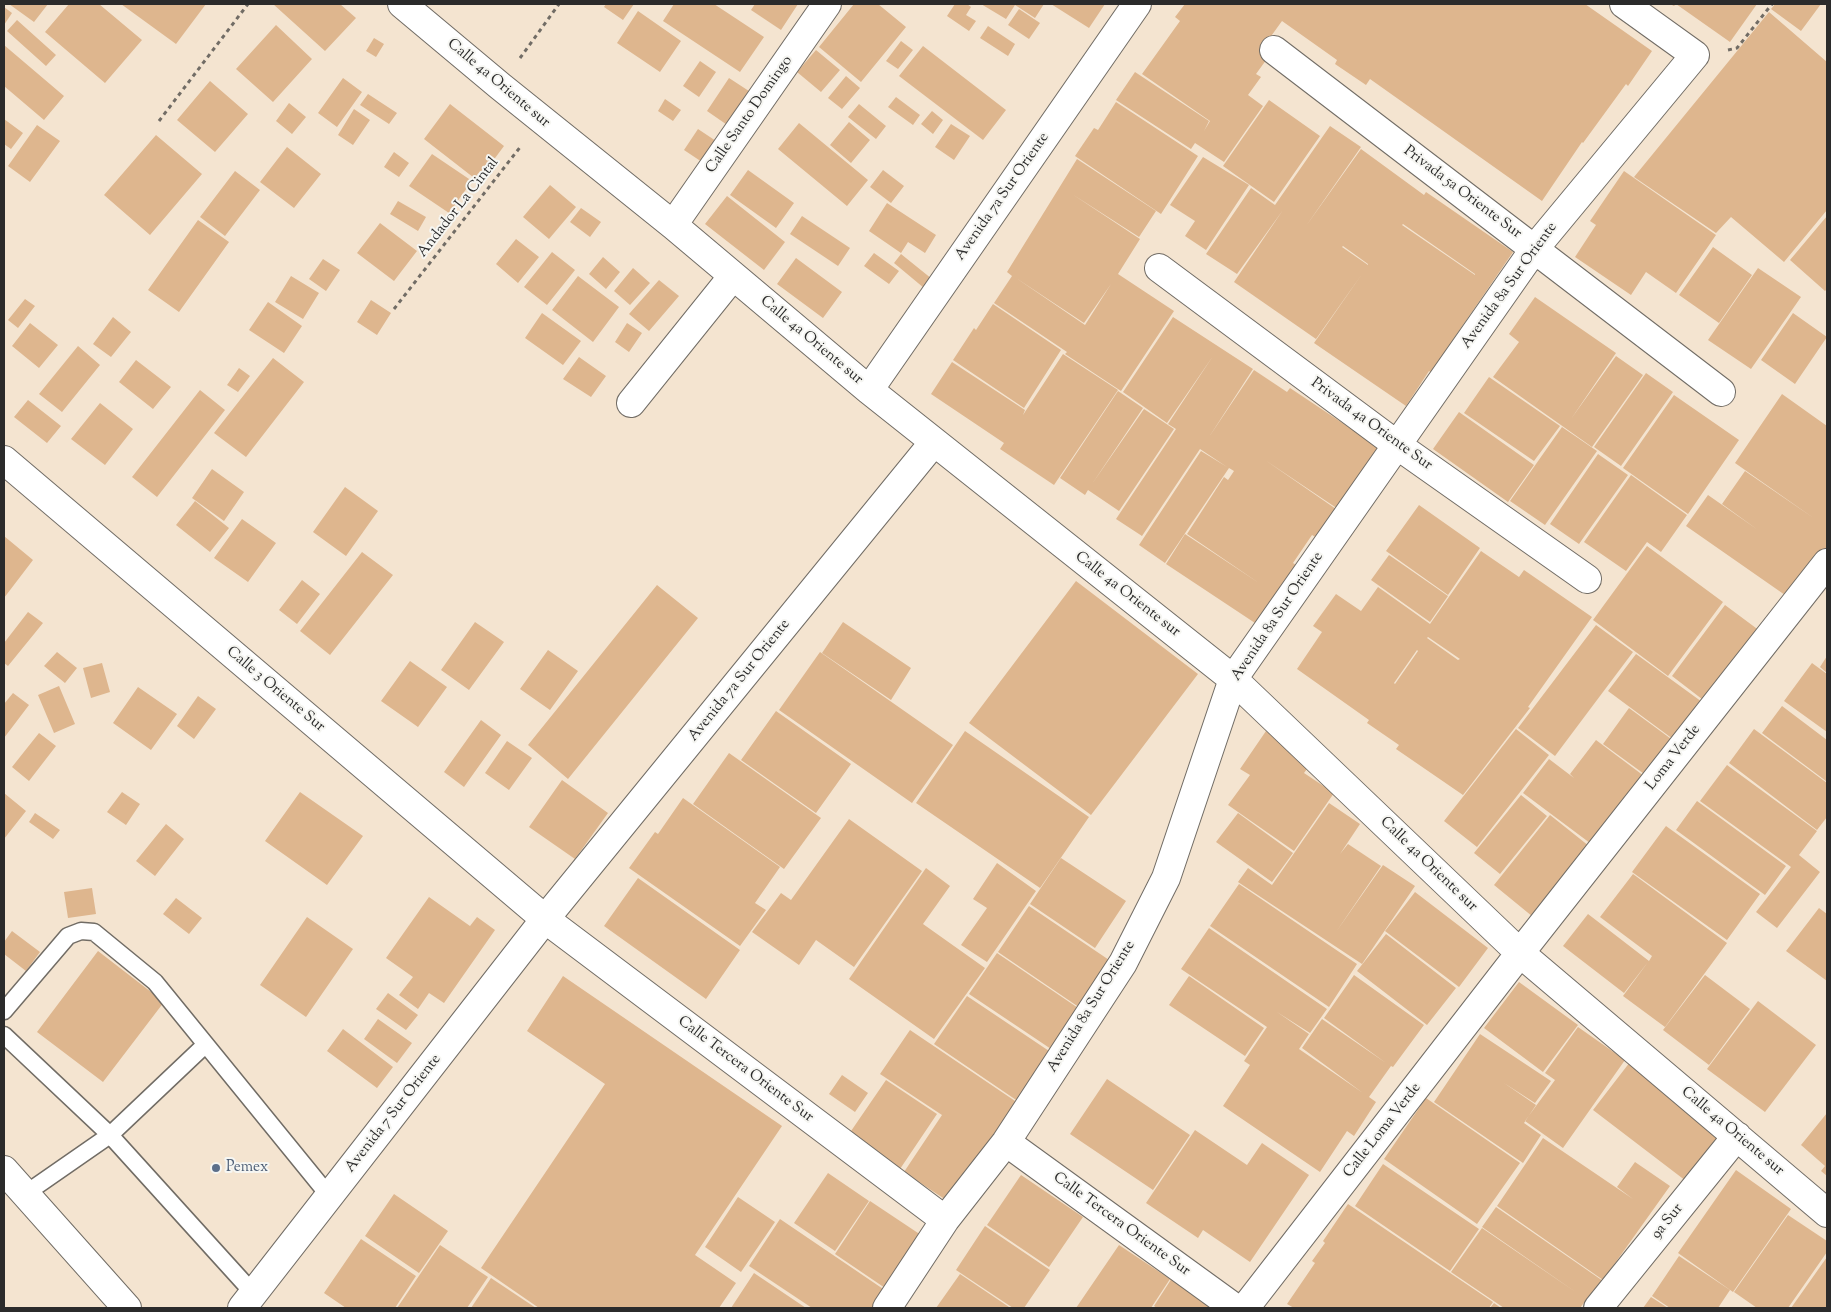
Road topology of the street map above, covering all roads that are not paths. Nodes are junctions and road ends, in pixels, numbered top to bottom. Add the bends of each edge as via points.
1 (402, 4) edge
2 (827, 4) edge
3 (1137, 4) edge
4 (1624, 4) edge
5 (1274, 50) dead end
6 (673, 226) junction
7 (1535, 248) junction
8 (1159, 268) dead end
9 (733, 276) junction
10 (869, 390) junction
11 (1721, 392) dead end
12 (631, 404) dead end
13 (934, 442) junction
14 (1397, 445) junction
15 (4, 460) edge
16 (1827, 563) edge
17 (1586, 579) dead end
18 (1233, 679) junction
19 (545, 919) junction
20 (1520, 953) junction
21 (4, 1011) edge
22 (4, 1035) edge
23 (204, 1045) junction
24 (110, 1135) junction
25 (1737, 1136) junction
26 (1006, 1142) junction
27 (4, 1170) edge
28 (26, 1194) junction
29 (330, 1197) junction
30 (1827, 1213) edge
31 (945, 1220) junction
32 (254, 1304) edge
33 (127, 1308) edge
34 (886, 1308) edge
35 (1235, 1308) edge
36 (1245, 1308) edge
37 (1598, 1308) edge

1 - 6 street, Calle 4a Oriente sur
2 - 6 street, Calle Santo Domingo
3 - 10 street, Avenida 7a Sur Oriente
4 - 7 street, Avenida 8a Sur Oriente via 1695,54
5 - 7 street, Privada 5a Oriente Sur
6 - 9 street, Calle 4a Oriente sur
7 - 11 street, Privada 5a Oriente Sur
7 - 14 street, Avenida 8a Sur Oriente
8 - 14 street, Privada 4a Oriente Sur
9 - 10 street, Calle 4a Oriente sur
9 - 12 street
10 - 13 street, Calle 4a Oriente sur
13 - 18 street, Calle 4a Oriente sur
13 - 19 street, Avenida 7a Sur Oriente
14 - 17 street, Privada 4a Oriente Sur
14 - 18 street, Avenida 8a Sur Oriente
15 - 19 street, Calle 3 Oriente Sur
16 - 20 street, Loma Verde
18 - 20 street, Calle 4a Oriente sur
18 - 26 street, Avenida 8a Sur Oriente via 1166,878 1123,963
19 - 29 street, Avenida 7 Sur Oriente
19 - 31 street, Calle Tercera Oriente Sur
20 - 25 street, Calle 4a Oriente sur
20 - 36 street, Calle Loma Verde
21 - 23 lane via 68,936 81,931 94,932 155,982
22 - 24 lane
23 - 24 lane
23 - 29 lane
24 - 28 lane
24 - 32 lane
25 - 30 street, Calle 4a Oriente sur
25 - 37 street, 9a Sur
26 - 31 street, Avenida 8a Sur Oriente
26 - 35 street, Calle Tercera Oriente Sur
27 - 28 street
28 - 33 street
29 - 32 street, Avenida 7 Sur Oriente
31 - 34 street, Avenida 8a Sur Oriente

